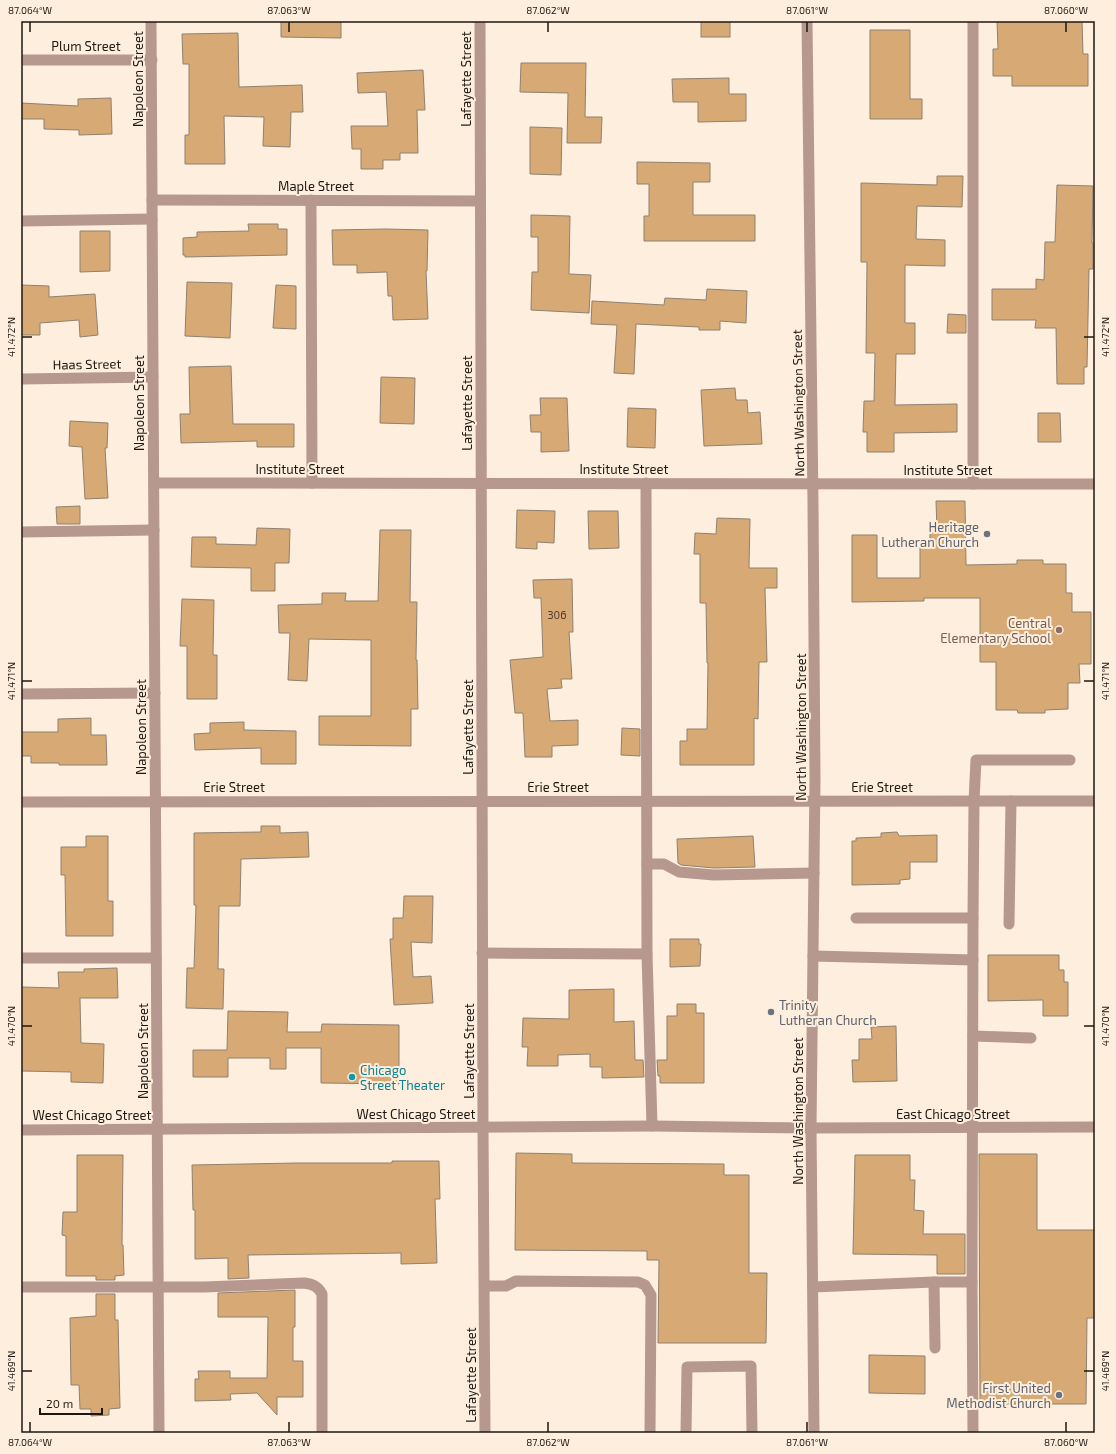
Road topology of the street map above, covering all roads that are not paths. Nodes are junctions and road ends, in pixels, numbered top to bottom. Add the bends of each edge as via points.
1 (151, 21) edge
2 (480, 21) edge
3 (807, 21) edge
4 (973, 21) edge
5 (21, 60) edge
6 (152, 60) junction
7 (152, 200) junction
8 (311, 200) junction
9 (480, 201) junction
10 (152, 219) junction
11 (21, 221) edge
12 (153, 377) junction
13 (21, 379) edge
14 (154, 483) junction
15 (312, 483) junction
16 (481, 483) junction
17 (646, 484) junction
18 (813, 484) junction
19 (973, 484) junction
20 (1095, 484) edge
21 (154, 530) junction
22 (21, 532) edge
23 (155, 693) junction
24 (21, 694) edge
25 (1070, 760) dead end
26 (482, 801) junction
27 (647, 801) junction
28 (815, 801) junction
29 (974, 801) junction
30 (1011, 801) junction
31 (1095, 801) edge
32 (21, 802) edge
33 (155, 802) junction
34 (647, 864) junction
35 (814, 873) junction
36 (856, 918) dead end
37 (973, 918) junction
38 (1009, 924) dead end
39 (482, 952) junction
40 (647, 954) junction
41 (813, 956) junction
42 (21, 958) edge
43 (156, 958) junction
44 (973, 960) junction
45 (973, 1036) junction
46 (1031, 1038) dead end
47 (652, 1126) junction
48 (1095, 1127) edge
49 (483, 1128) junction
50 (811, 1128) junction
51 (973, 1128) junction
52 (157, 1129) junction
53 (21, 1130) edge
54 (934, 1282) junction
55 (972, 1282) junction
56 (485, 1286) junction
57 (21, 1287) edge
58 (158, 1287) junction
59 (813, 1287) junction
60 (935, 1348) dead end
61 (158, 1433) edge
62 (322, 1433) edge
63 (485, 1433) edge
64 (650, 1433) edge
65 (686, 1433) edge
66 (752, 1433) edge
67 (814, 1433) edge
68 (973, 1433) edge

1 - 6 street, Napoleon Street
2 - 9 street, Lafayette Street
3 - 18 street, North Washington Street
4 - 19 street
5 - 6 street, Plum Street
6 - 7 street, Napoleon Street
7 - 8 street, Maple Street
7 - 10 street, Napoleon Street
8 - 9 street, Maple Street
8 - 15 street
9 - 16 street, Lafayette Street
10 - 11 street
10 - 12 street, Napoleon Street
12 - 13 street, Haas Street
12 - 14 street, Napoleon Street
14 - 15 street, Institute Street
14 - 21 street, Napoleon Street
15 - 16 street, Institute Street
16 - 17 street, Institute Street
16 - 26 street, Lafayette Street
17 - 18 street, Institute Street
17 - 27 street
18 - 19 street, Institute Street
18 - 28 street, North Washington Street
19 - 20 street, Institute Street
21 - 22 street
21 - 23 street, Napoleon Street
23 - 24 street
23 - 33 street, Napoleon Street
25 - 29 street via 976,760
26 - 27 street, Erie Street
26 - 33 street, Erie Street
26 - 39 street, Lafayette Street
27 - 28 street, Erie Street
27 - 34 street
28 - 29 street, Erie Street
28 - 35 street, North Washington Street
29 - 30 street, Erie Street
29 - 37 street
30 - 31 street, Erie Street
30 - 38 street
32 - 33 street, Erie Street
33 - 43 street, Napoleon Street
34 - 35 street via 664,864 679,872 714,875
34 - 40 street
35 - 41 street, North Washington Street
36 - 37 street
37 - 44 street
39 - 40 street
39 - 49 street, Lafayette Street
40 - 47 street
41 - 44 street
41 - 50 street, North Washington Street
42 - 43 street
43 - 52 street, Napoleon Street
44 - 45 street
45 - 46 street
45 - 51 street
47 - 49 street, West Chicago Street
47 - 50 street, West Chicago Street
48 - 51 street, East Chicago Street
49 - 52 street, West Chicago Street
49 - 56 street, Lafayette Street
50 - 51 street, East Chicago Street
50 - 59 street, North Washington Street
51 - 55 street
52 - 53 street, West Chicago Street
52 - 58 street, Napoleon Street
54 - 55 street
54 - 59 street
54 - 60 street
55 - 68 street
56 - 63 street, Lafayette Street
56 - 64 street via 506,1286 516,1281 638,1282 644,1285 651,1295
57 - 58 street
58 - 61 street, Napoleon Street
58 - 62 street via 304,1283 316,1286 322,1294
59 - 67 street, North Washington Street
65 - 66 street via 687,1367 751,1366

